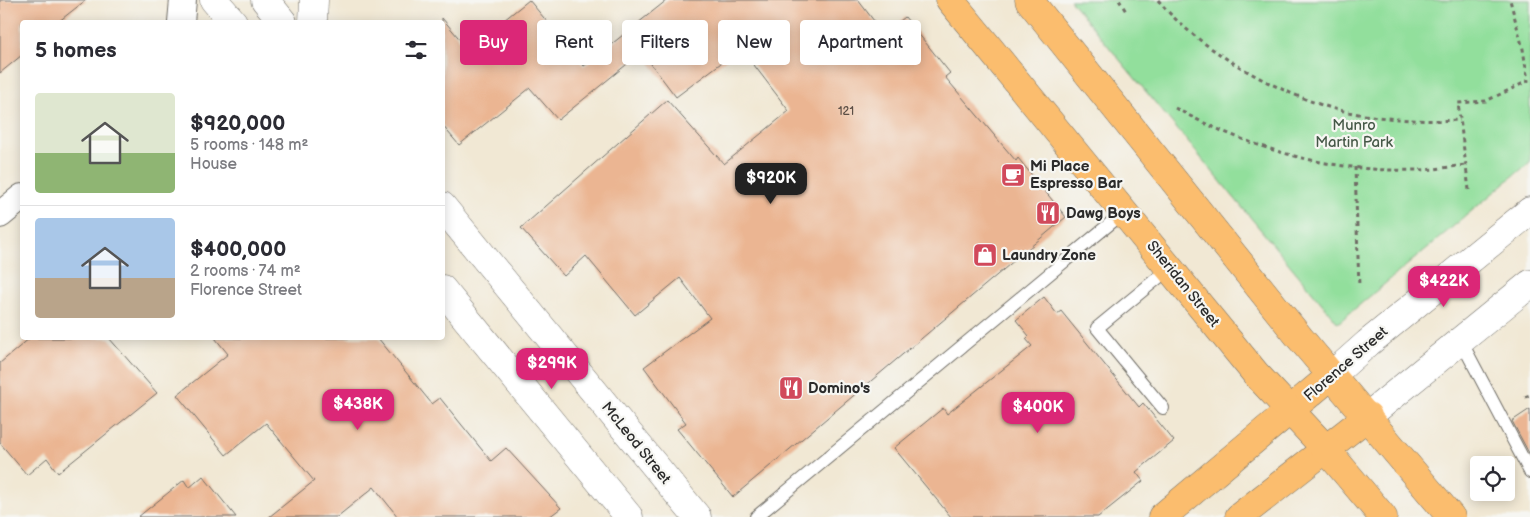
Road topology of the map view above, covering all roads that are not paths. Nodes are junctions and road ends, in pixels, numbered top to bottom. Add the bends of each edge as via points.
1 (183, 0) edge
2 (250, 0) edge
3 (265, 0) edge
4 (314, 0) edge
5 (950, 0) edge
6 (1029, 0) edge
7 (230, 13) edge
8 (181, 20) edge
9 (281, 20) edge
10 (313, 20) edge
11 (20, 198) edge
12 (445, 210) edge
13 (1530, 211) edge
14 (1124, 212) junction
15 (0, 215) edge
16 (1170, 268) junction
17 (1530, 284) edge
18 (445, 293) edge
19 (1461, 341) junction
20 (1332, 375) junction
21 (1163, 408) dead end
22 (1291, 411) junction
23 (1368, 416) junction
24 (1325, 448) junction
25 (1530, 472) edge
26 (629, 517) edge
27 (697, 517) edge
28 (756, 517) edge
29 (1162, 517) edge
30 (1239, 517) edge
31 (1383, 517) edge
32 (1451, 517) edge

1 - 8 street
2 - 7 street
3 - 9 street
4 - 10 street
5 - 14 main road, Sheridan Street
6 - 20 main road
11 - 15 street
12 - 27 street, McLeod Street
13 - 20 street, Florence Street
14 - 16 main road, Sheridan Street
14 - 28 lane
16 - 21 lane via 1098,328
16 - 22 main road, Sheridan Street via 1256,374
17 - 19 street
18 - 26 street
19 - 23 street
19 - 25 lane
20 - 22 main road, Florence Street
20 - 23 main road
22 - 24 main road, Sheridan Street
22 - 29 main road, Florence Street
23 - 24 main road
23 - 32 main road
24 - 30 main road
24 - 31 main road, Sheridan Street

